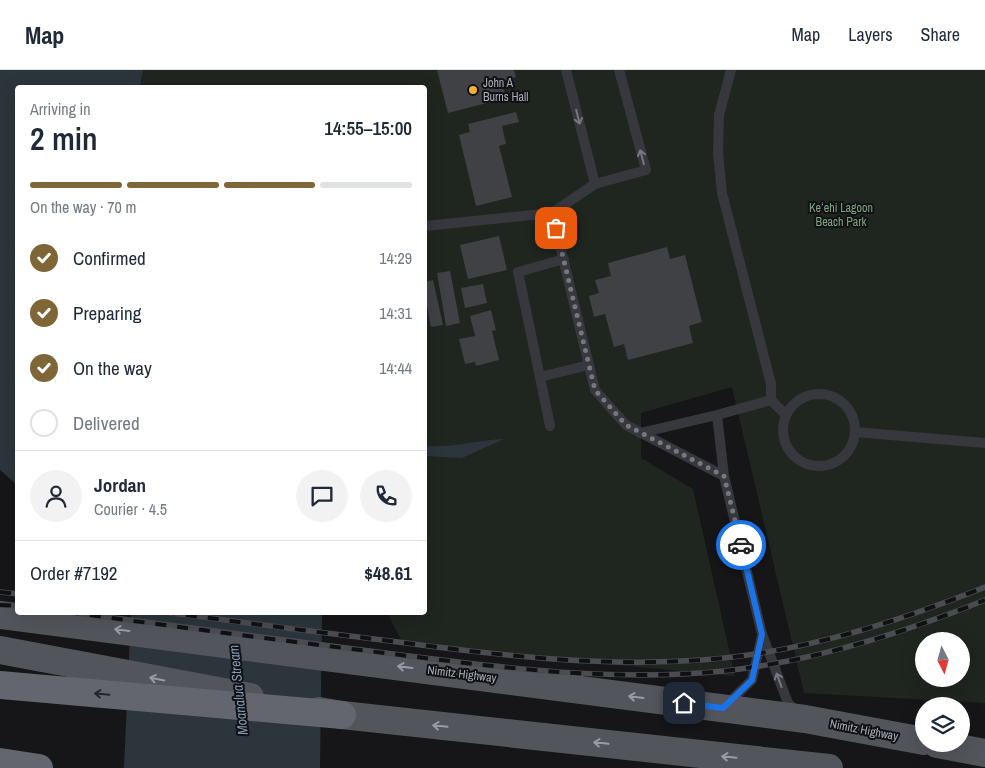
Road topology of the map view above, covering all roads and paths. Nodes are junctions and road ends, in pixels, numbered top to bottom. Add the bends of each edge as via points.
1 (566, 70) edge
2 (619, 70) edge
3 (731, 70) edge
4 (595, 184) junction
5 (552, 213) junction
6 (427, 226) edge
7 (564, 259) junction
8 (590, 365) junction
9 (540, 377) junction
10 (771, 400) junction
11 (717, 415) junction
12 (786, 415) junction
13 (550, 426) dead end
14 (856, 432) junction
15 (640, 433) junction
16 (985, 443) edge
17 (724, 476) junction
18 (0, 614) edge
19 (762, 634) junction
20 (0, 650) edge
21 (0, 685) edge
22 (723, 708) junction
23 (342, 715) junction
24 (805, 719) junction
25 (915, 739) edge
26 (970, 750) edge
27 (985, 753) edge
28 (0, 762) edge
29 (39, 768) edge
30 (829, 768) edge

1 -> 4 lane
4 -> 2 lane via 646,170
3 - 10 lane via 719,115 722,193 771,384
4 - 5 lane
5 - 6 lane
5 - 7 lane
7 - 8 lane
7 - 9 lane via 518,272
8 - 9 lane
8 - 15 lane via 595,390 626,425
9 - 13 lane
10 - 11 lane
10 - 12 lane
11 - 15 lane
11 - 17 lane
12 - 14 lane via 803,398 815,394 828,395 848,408
12 - 14 lane via 784,438 788,449 795,458 816,466 839,461 847,453
14 - 16 lane
15 - 17 lane
17 - 19 lane
22 -> 18 main road, Nimitz Highway
19 - 22 lane via 752,680
24 -> 19 lane via 788,703
23 -> 20 main road
23 -> 21 highway
22 - 24 main road, Nimitz Highway
30 -> 23 main road
24 - 25 main road, Nimitz Highway
26 - 27 main road
28 - 29 highway

